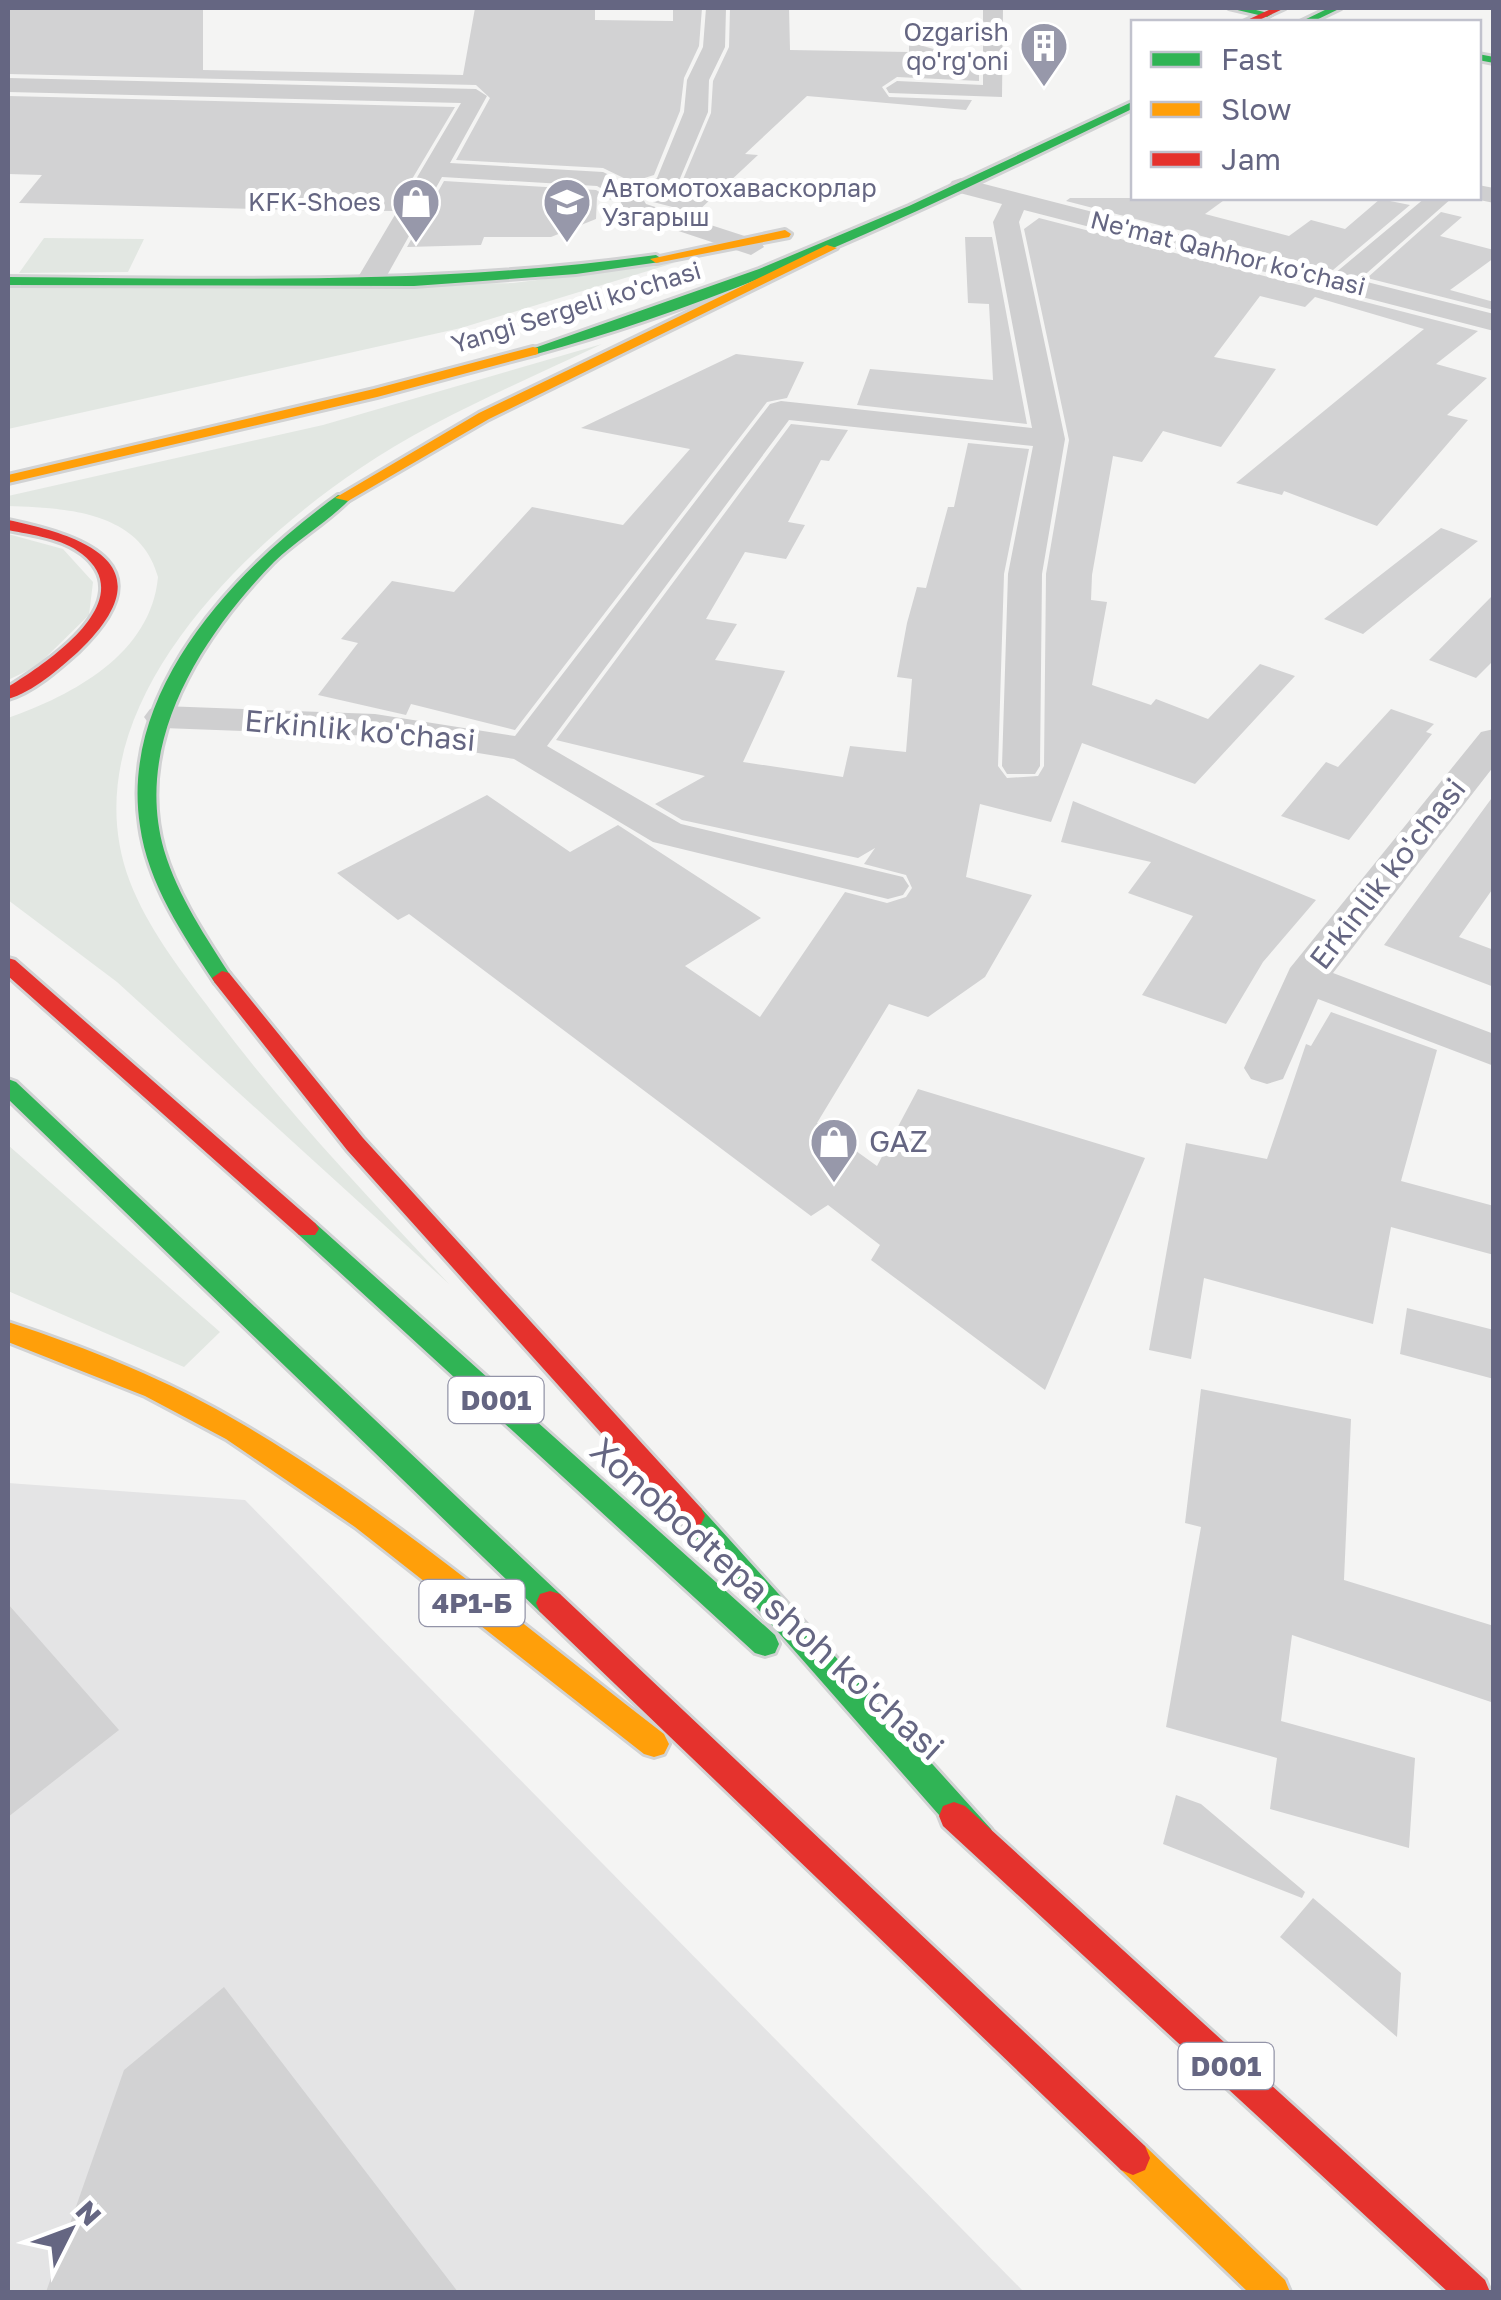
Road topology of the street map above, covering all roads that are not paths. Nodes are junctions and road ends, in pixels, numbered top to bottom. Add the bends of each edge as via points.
1 (716, 8) edge
2 (994, 8) edge
3 (1234, 8) edge
4 (1336, 8) edge
5 (1265, 15) edge
6 (1312, 20) edge
7 (8, 84) edge
8 (898, 88) dead end
9 (1131, 105) edge
10 (431, 169) junction
11 (961, 186) junction
12 (629, 195) junction
13 (1438, 200) edge
14 (1016, 201) junction
15 (792, 230) dead end
16 (745, 245) junction
17 (831, 248) junction
18 (372, 280) junction
19 (1342, 280) junction
20 (8, 281) edge
21 (652, 284) dead end
22 (1494, 323) edge
23 (1050, 439) junction
24 (8, 480) edge
25 (8, 525) edge
26 (8, 694) edge
27 (162, 717) junction
28 (1494, 740) edge
29 (526, 749) junction
30 (1021, 766) dead end
31 (888, 886) dead end
32 (8, 965) edge
33 (1305, 978) junction
34 (1494, 1051) edge
35 (1267, 1068) dead end
36 (8, 1087) edge
37 (8, 1332) edge
38 (787, 1664) dead end
39 (817, 1691) dead end
40 (679, 1763) dead end
41 (710, 1788) dead end
42 (980, 1839) junction
43 (900, 1934) junction
44 (1274, 2292) edge
45 (1473, 2292) edge

1 - 12 street via 714,47 698,80 696,112 667,183
2 - 8 street via 994,92
3 - 5 main road
4 - 6 main road
7 - 10 street via 476,96
9 - 11 main road, Yangi Sergeli ko'chasi
10 - 12 street via 602,178
10 - 18 street
11 - 14 street, Ne'mat Qahhor ko'chasi
11 - 17 main road, Yangi Sergeli ko'chasi
12 - 16 street via 636,209
13 - 19 street
14 - 19 street, Ne'mat Qahhor ko'chasi
14 - 23 street via 1006,222
15 - 16 main road
16 - 18 main road via 582,270
16 - 21 main road, Yangi Sergeli ko'chasi
17 - 24 main road, Yangi Sergeli ko'chasi via 640,318 482,366
17 - 27 main road via 507,404 357,490 241,589
18 - 20 main road
19 - 22 street, Ne'mat Qahhor ko'chasi
23 - 29 street via 782,410
23 - 30 street via 1025,574
25 - 26 main road via 60,535 84,548 101,564 109,592 103,618 87,639
27 - 29 street, Erkinlik ko'chasi via 375,725
27 - 42 main road via 147,791 158,864 240,1002 377,1166
28 - 33 street, Erkinlik ko'chasi
29 - 31 street, Erkinlik ko'chasi via 667,832
32 - 38 main road, Xonobodtepa shoh ko'chasi / D001
33 - 34 street
33 - 35 street, Erkinlik ko'chasi
36 - 43 main road
37 - 40 main road, 4Р1-Б via 154,1389 235,1432 364,1519
39 - 42 main road, Xonobodtepa shoh ko'chasi / D001
41 - 43 main road
42 - 45 main road, Xonobodtepa shoh ko'chasi / D001
43 - 44 main road

